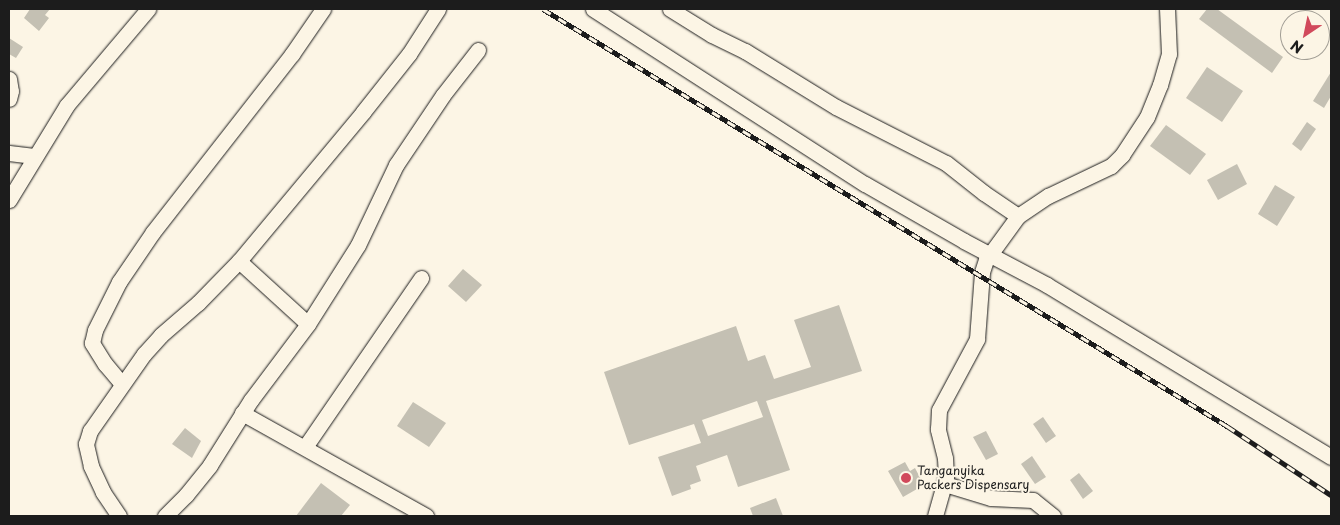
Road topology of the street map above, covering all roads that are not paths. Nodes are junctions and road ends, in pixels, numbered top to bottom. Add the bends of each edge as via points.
1 (148, 9) edge
2 (324, 9) edge
3 (438, 9) edge
4 (594, 9) edge
5 (670, 9) edge
6 (1167, 9) edge
7 (478, 50) dead end
8 (9, 79) edge
9 (9, 99) edge
10 (9, 153) edge
11 (34, 156) junction
12 (9, 200) edge
13 (1018, 216) junction
14 (990, 254) junction
15 (239, 261) junction
16 (421, 278) dead end
17 (308, 324) junction
18 (122, 384) junction
19 (242, 413) junction
20 (305, 447) junction
21 (1331, 457) edge
22 (946, 484) junction
23 (119, 516) edge
24 (165, 516) edge
25 (426, 516) edge
26 (935, 516) edge
27 (1053, 516) edge

1 - 11 street via 67,104
2 - 18 street via 153,232 119,282 94,330 92,342
3 - 15 street via 409,54
4 - 14 street via 866,184
5 - 13 street via 836,108 946,163
6 - 13 street via 1169,54 1160,85 1147,117 1122,156 1103,171 1048,196
7 - 17 street via 396,165 358,245
8 - 9 street
10 - 11 street
11 - 12 street
13 - 14 street
14 - 21 street via 1153,348
14 - 22 street via 982,272 977,339 948,390 938,418
15 - 17 street
15 - 18 street via 161,335
16 - 20 street
17 - 19 street
18 - 23 street via 90,431 86,444 96,479
19 - 20 street
19 - 24 street via 210,465
20 - 25 street
22 - 26 street
22 - 27 street via 991,498 1033,500

